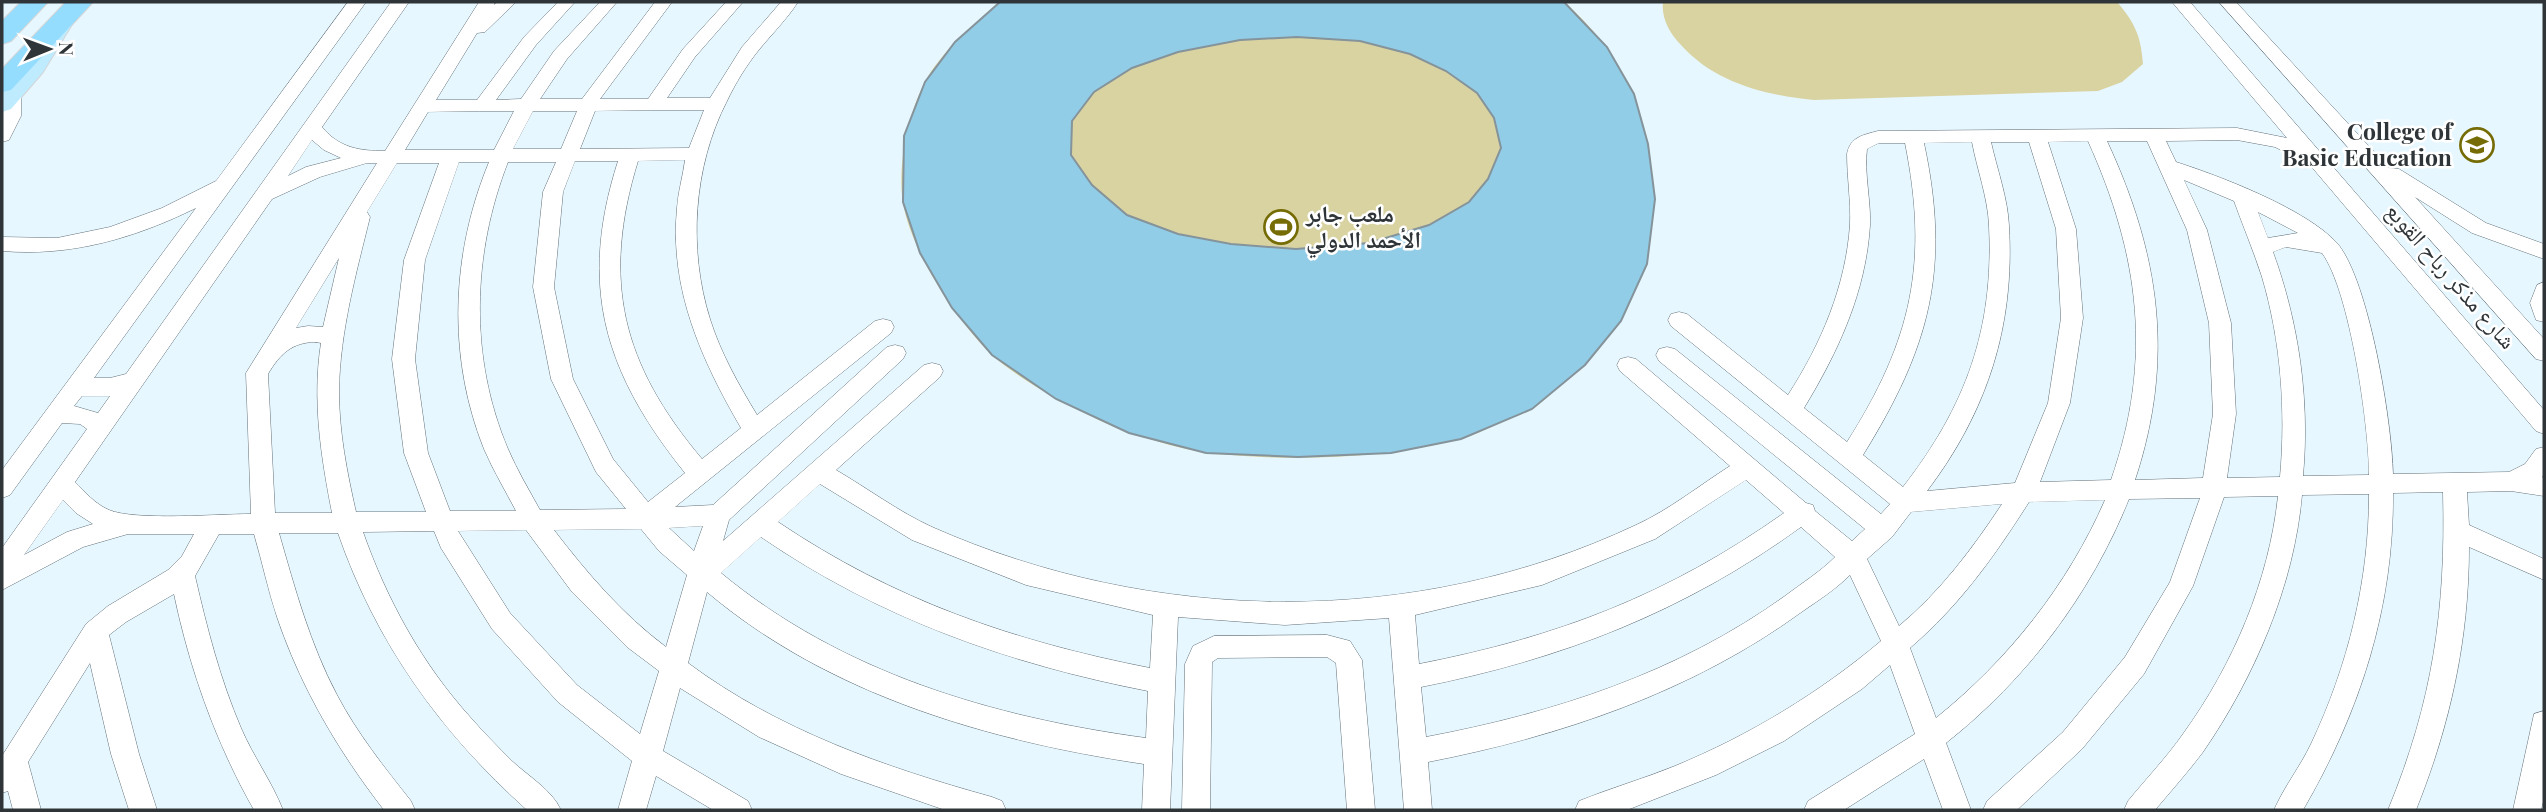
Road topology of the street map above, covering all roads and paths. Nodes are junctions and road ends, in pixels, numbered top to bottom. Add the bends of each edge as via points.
1 (35, 2) edge
2 (357, 2) edge
3 (400, 2) edge
4 (487, 2) edge
5 (507, 2) edge
6 (566, 2) edge
7 (609, 2) edge
8 (664, 2) edge
9 (735, 2) edge
10 (790, 2) edge
11 (2181, 2) edge
12 (2227, 2) edge
13 (72, 10) edge
14 (2, 36) edge
15 (457, 49) junction
16 (5, 94) edge
17 (716, 104) junction
18 (2270, 104) junction
19 (527, 105) junction
20 (586, 105) junction
21 (653, 105) junction
22 (421, 106) junction
23 (482, 106) junction
24 (313, 128) junction
25 (2237, 134) junction
26 (2095, 135) junction
27 (2154, 135) junction
28 (2, 136) edge
29 (1913, 136) junction
30 (1980, 136) junction
31 (2037, 136) junction
32 (696, 154) junction
33 (630, 155) junction
34 (500, 156) junction
35 (564, 156) junction
36 (380, 157) junction
37 (451, 157) junction
38 (2366, 157) junction
39 (2320, 162) junction
40 (2172, 167) junction
41 (227, 182) junction
42 (267, 194) junction
43 (366, 194) junction
44 (2243, 198) junction
45 (2, 244) edge
46 (2264, 248) junction
47 (2331, 250) junction
48 (2544, 252) edge
49 (2544, 290) edge
50 (2544, 314) edge
51 (1679, 320) dead end
52 (883, 327) dead end
53 (332, 339) junction
54 (269, 351) junction
55 (895, 353) dead end
56 (2544, 353) edge
57 (1667, 355) dead end
58 (1628, 365) dead end
59 (932, 370) dead end
60 (134, 380) junction
61 (78, 387) junction
62 (1791, 410) junction
63 (58, 414) junction
64 (101, 426) junction
65 (2544, 426) edge
66 (754, 430) junction
67 (2544, 456) edge
68 (1850, 457) junction
69 (1747, 467) junction
70 (819, 471) junction
71 (700, 474) junction
72 (2511, 481) junction
73 (61, 482) junction
74 (2455, 482) junction
75 (2383, 484) junction
76 (2293, 486) junction
77 (2544, 487) edge
78 (2, 488) edge
79 (2214, 488) junction
80 (2122, 491) junction
81 (2023, 492) junction
82 (1906, 503) junction
83 (1804, 512) junction
84 (719, 515) junction
85 (644, 519) junction
86 (532, 520) junction
87 (440, 521) junction
88 (346, 523) junction
89 (760, 523) junction
90 (211, 524) junction
91 (264, 524) junction
92 (132, 525) junction
93 (1883, 530) junction
94 (2457, 531) junction
95 (1854, 558) junction
96 (2, 567) edge
97 (2544, 570) edge
98 (181, 574) junction
99 (701, 575) junction
100 (2, 579) edge
101 (1166, 605) junction
102 (1401, 605) junction
103 (95, 632) junction
104 (1896, 646) junction
105 (674, 668) junction
106 (1407, 678) junction
107 (1162, 682) junction
108 (2544, 723) edge
109 (1931, 738) junction
110 (1414, 752) junction
111 (1159, 753) junction
112 (648, 757) junction
113 (8, 770) edge
114 (27, 810) edge
115 (143, 810) edge
116 (268, 810) edge
117 (401, 810) edge
118 (547, 810) edge
119 (632, 810) edge
120 (738, 810) edge
121 (992, 810) edge
122 (1156, 810) edge
123 (1196, 810) edge
124 (1360, 810) edge
125 (1418, 810) edge
126 (1589, 810) edge
127 (1818, 810) edge
128 (1957, 810) edge
129 (1997, 810) edge
130 (2138, 810) edge
131 (2288, 810) edge
132 (2402, 810) edge
133 (2527, 810) edge

1 - 14 highway
2 - 41 street
3 - 24 street
4 - 15 street
5 - 15 street
6 - 23 street
7 - 19 street via 562,55
8 - 20 street via 623,49
9 - 21 street via 689,53
10 - 17 street via 744,57
11 - 18 street, شارع مذكر رباح القوبع
12 - 38 street, شارع مذكر رباح القوبع
13 - 16 highway
15 - 22 street
16 - 28 street via 12,116
17 - 21 street
17 - 32 street
18 - 25 lane via 2260,126
18 - 39 street, شارع مذكر رباح القوبع
19 - 20 street
19 - 23 street
19 - 34 street
20 - 21 street
20 - 35 street
22 - 23 street
22 - 36 street
24 - 36 street via 335,150
24 - 42 street
25 - 27 lane
25 - 39 street via 2280,142
26 - 27 lane
26 - 31 lane
26 - 80 street via 2132,227 2148,327 2141,421
27 - 40 street
29 - 30 lane
29 - 62 lane via 1873,138 1857,149 1860,224 1853,276 1827,348
29 - 68 street via 1923,172 1928,230 1923,291 1907,354 1877,417
30 - 31 lane
30 - 82 street via 1995,188 2001,242 2000,298 1984,366 1964,415
31 - 81 street via 2069,240 2073,326 2056,416
32 - 33 street
32 - 66 street via 685,219 690,288 712,358
33 - 35 street
33 - 71 street via 609,236 614,323 644,400
34 - 35 street
34 - 37 street
34 - 86 street via 482,208 471,262 470,349 492,439
35 - 85 street via 550,202 544,251 544,301 553,353 583,432
36 - 37 street
36 - 42 lane via 327,167
36 - 43 street
37 - 87 street via 414,254 403,334 408,417 422,475
38 - 48 street via 2479,228
38 - 56 street, شارع مذكر رباح القوبع
39 - 65 street, شارع مذكر رباح القوبع
40 - 44 street
40 - 79 street via 2202,238 2223,334 2225,424
41 - 45 street via 172,211 110,233 47,245
41 - 61 street
42 - 60 street
43 - 53 street
43 - 54 street
44 - 46 street
44 - 47 street via 2300,224
46 - 47 street via 2277,241 2295,240
46 - 76 street via 2292,362 2296,417
47 - 75 street via 2341,269 2369,368
49 - 50 street
51 - 62 street
52 - 66 street
53 - 54 street via 303,335
53 - 88 street via 329,424
54 - 91 street via 257,373 256,390
55 - 84 street
57 - 93 street
58 - 69 street
59 - 70 street
60 - 61 street via 110,387
60 - 64 street
61 - 63 street
62 - 68 street
63 - 64 street via 84,416
63 - 78 street
64 - 73 street
66 - 71 street
67 - 72 street via 2533,471
68 - 82 street
69 - 83 street
69 - 102 street via 1670,519 1589,557 1497,586
70 - 89 street
70 - 101 street via 888,516 968,555 1059,584
71 - 85 street
72 - 74 street
72 - 77 street
73 - 92 street via 90,513
73 - 96 street
74 - 75 street
74 - 94 street
75 - 76 street
75 - 131 street via 2378,572 2351,682 2328,738
76 - 79 street
76 - 130 street via 2274,576 2239,665 2184,755
79 - 80 street
79 - 129 street via 2180,588 2132,670 2065,750
80 - 81 street
80 - 109 street via 2069,593 2031,643 1985,692
81 - 82 street
81 - 104 street via 1973,568
82 - 93 street
83 - 95 street
83 - 106 street via 1735,562 1625,618 1542,648
84 - 85 street
84 - 99 street
85 - 86 street
85 - 99 street
86 - 87 street
86 - 105 street via 611,616
87 - 88 street
87 - 112 street via 478,590 522,647 575,701
88 - 91 street
88 - 118 street via 372,592 416,670 488,758
89 - 99 street
89 - 107 street via 869,592 955,630 1050,660
90 - 91 street
90 - 92 street
90 - 98 street
91 - 117 street via 290,618 313,675 344,732
92 - 100 street via 76,539
93 - 95 street
94 - 97 street
94 - 132 street via 2454,625 2441,699
95 - 104 street
95 - 110 street via 1779,616 1639,690 1531,727
98 - 103 street
98 - 116 street via 209,684
99 - 105 street
99 - 111 street via 808,648 926,701 1060,738
101 - 102 street via 1284,612
101 - 107 street
102 - 106 street
103 - 113 street
103 - 115 street
104 - 109 street
104 - 126 street via 1774,732 1685,776
105 - 112 street
105 - 121 street via 752,719 840,762
106 - 110 street
107 - 111 street
108 - 133 street
109 - 127 street
109 - 128 street
110 - 125 street
111 - 122 street
112 - 119 street
112 - 120 street
113 - 114 street
123 - 124 street via 1198,664 1202,654 1214,647 1327,646 1341,649 1349,660

